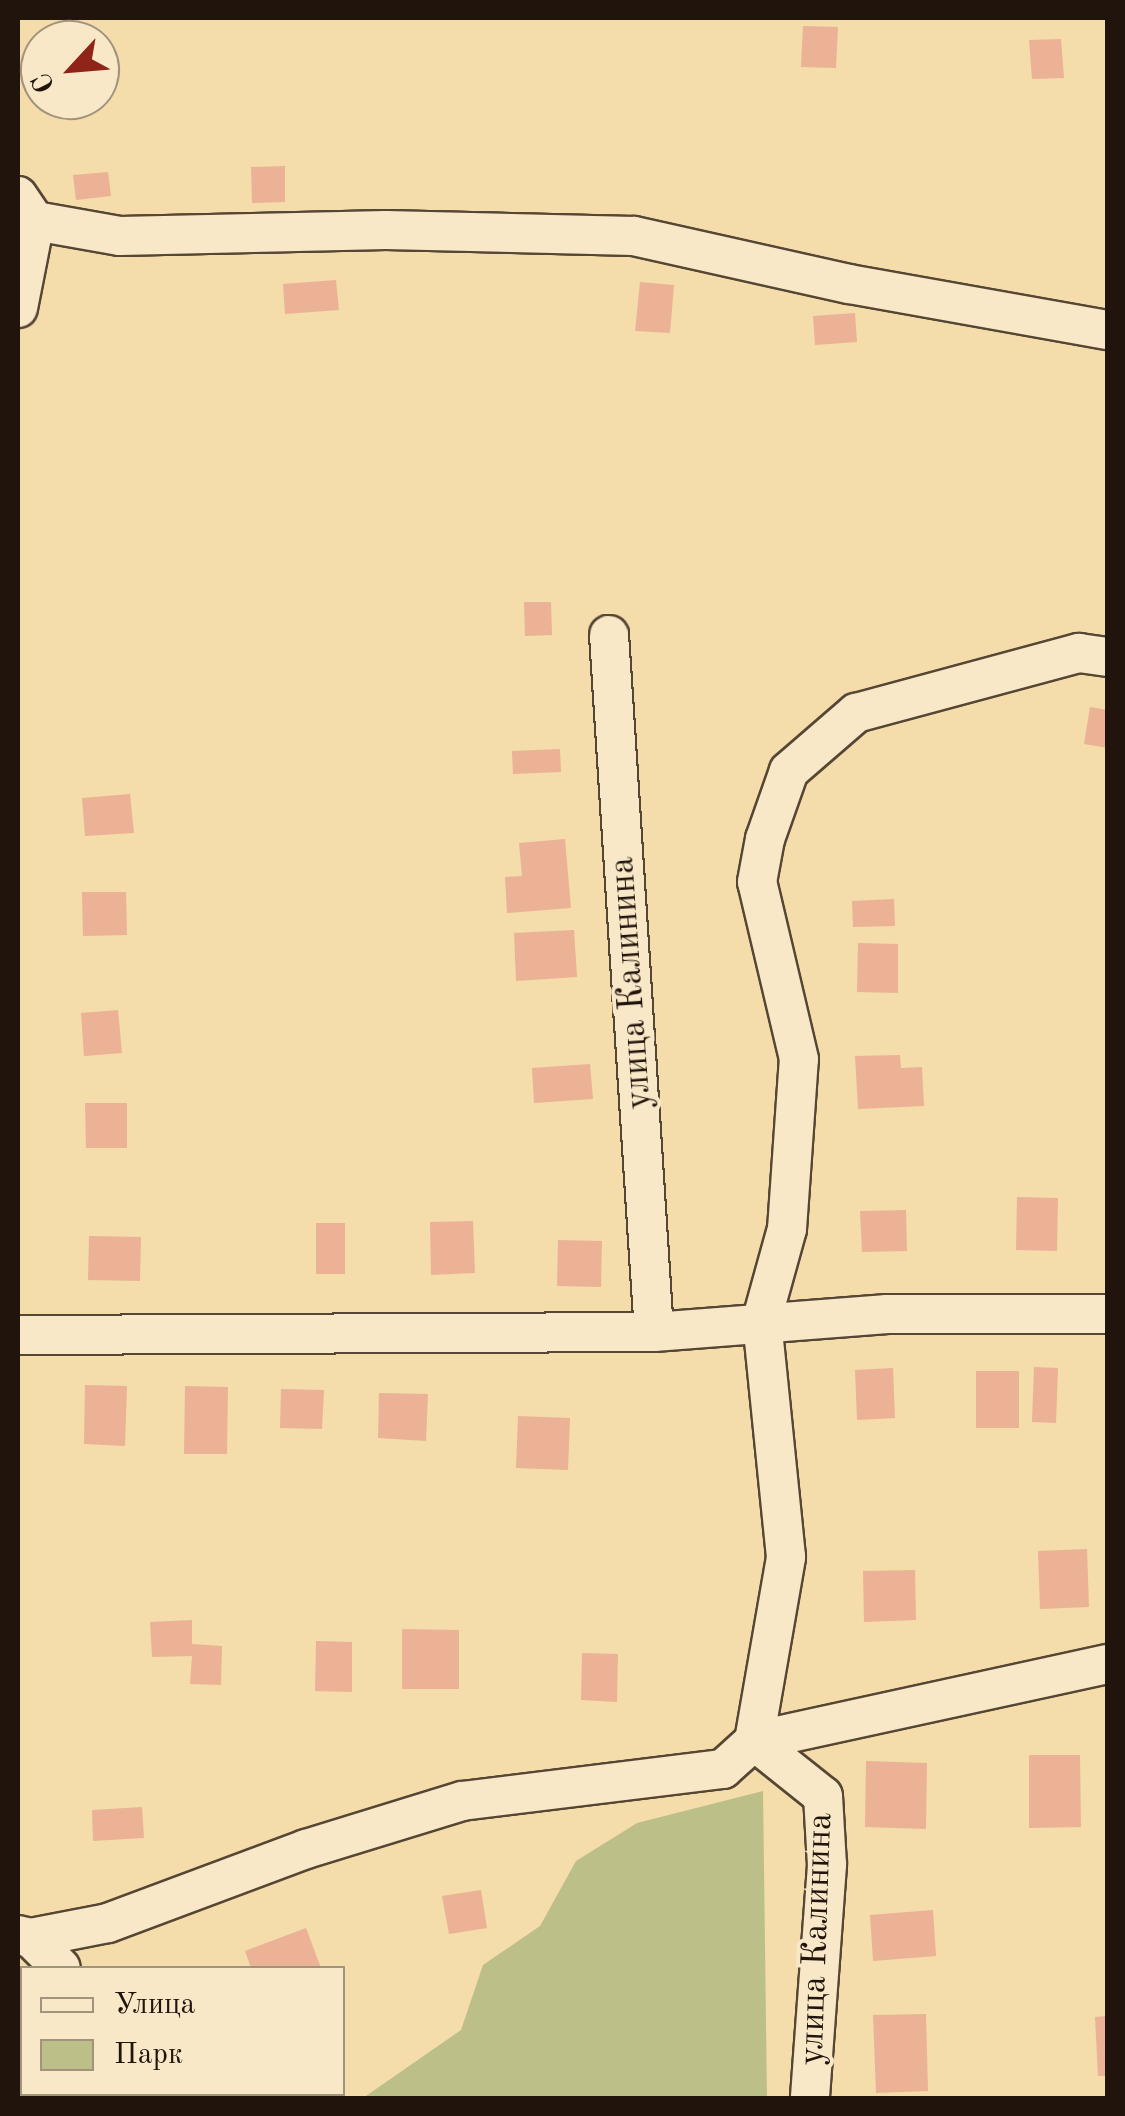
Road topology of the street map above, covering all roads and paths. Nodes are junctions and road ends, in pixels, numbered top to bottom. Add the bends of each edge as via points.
1 (26, 209) edge
2 (18, 308) edge
3 (1108, 330) edge
4 (609, 635) dead end
5 (1093, 655) edge
6 (1108, 1314) edge
7 (762, 1319) junction
8 (654, 1332) junction
9 (18, 1335) edge
10 (1108, 1664) edge
11 (754, 1741) junction
12 (24, 1937) edge
13 (58, 1966) edge
14 (810, 2098) edge

1 - 2 street
1 - 3 street via 120,236 386,230 634,236 849,284
4 - 8 street, улица Калинина
5 - 7 street via 856,713 789,771 757,882 799,1059 786,1229
6 - 7 street
7 - 8 street
7 - 11 street via 786,1556
8 - 9 street
10 - 11 street
11 - 12 street via 723,1769 462,1801 306,1849 108,1923
11 - 14 street, улица Калинина via 823,1796 827,1865
12 - 13 street

